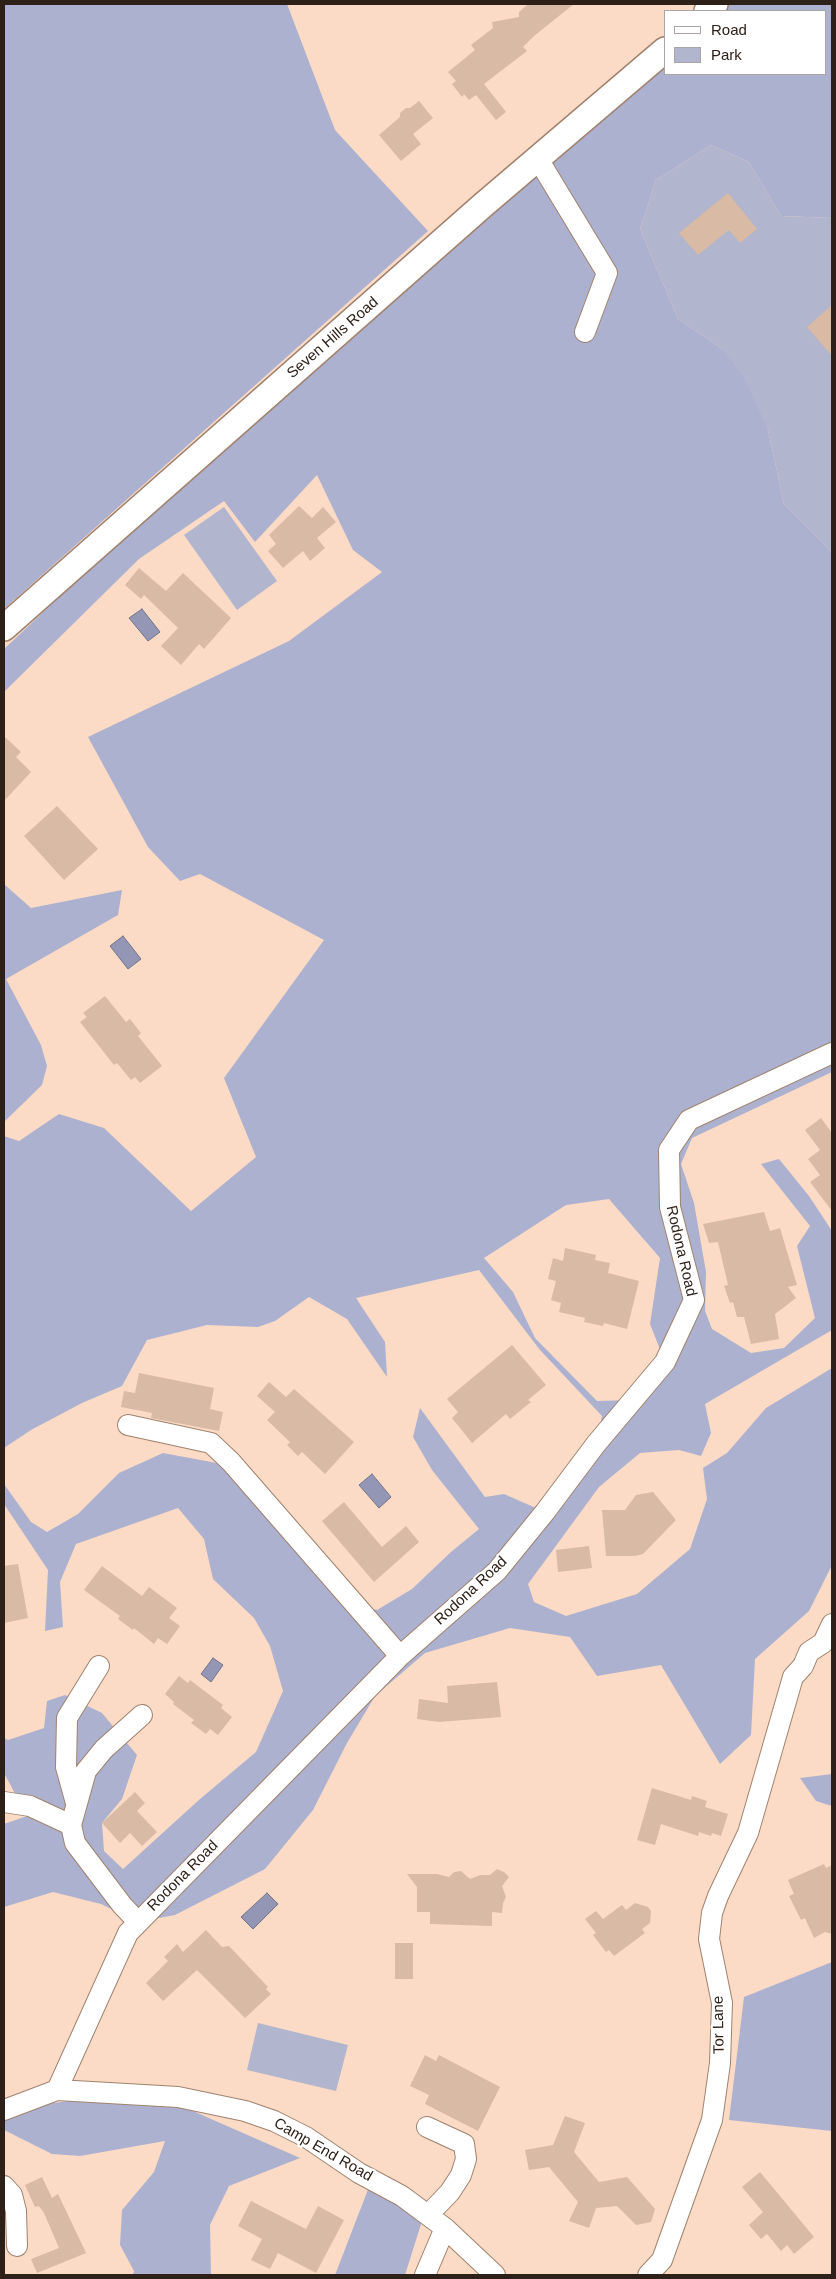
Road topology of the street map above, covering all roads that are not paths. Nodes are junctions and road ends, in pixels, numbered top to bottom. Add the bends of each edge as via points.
1 (664, 51) edge
2 (538, 159) junction
3 (585, 332) dead end
4 (4, 628) edge
5 (832, 1053) edge
6 (128, 1425) dead end
7 (832, 1624) edge
8 (400, 1656) junction
9 (99, 1666) dead end
10 (142, 1715) dead end
11 (4, 1802) edge
12 (76, 1805) junction
13 (71, 1825) junction
14 (138, 1922) junction
15 (57, 2090) junction
16 (4, 2110) edge
17 (427, 2127) dead end
18 (4, 2186) edge
19 (428, 2214) junction
20 (445, 2228) junction
21 (18, 2246) dead end
22 (425, 2275) edge
23 (495, 2275) edge
24 (648, 2275) edge

1 - 2 main road, Seven Hills Road
2 - 3 street via 607,273
2 - 4 main road, Seven Hills Road
5 - 8 street, Rodona Road via 689,1120 669,1150 670,1207 694,1300 665,1362 497,1571
6 - 8 street via 211,1443
7 - 24 street, Tor Lane via 822,1643 809,1652 803,1666 792,1677 748,1833 718,1896 709,1927 714,1973 722,2003 720,2062 712,2120 662,2260
8 - 14 street, Rodona Road
9 - 12 street via 67,1718 66,1767
10 - 12 street via 104,1749 86,1771
11 - 13 street via 30,1806
12 - 13 street
13 - 14 street via 75,1843
14 - 15 street, Rodona Road via 128,1933
15 - 16 street, Camp End Road
15 - 19 street, Camp End Road via 161,2095 246,2111 306,2137
17 - 19 street via 464,2144 466,2159 461,2176 450,2192
18 - 21 street via 12,2195 16,2211
19 - 20 street, Camp End Road
20 - 22 street
20 - 23 street, Camp End Road

